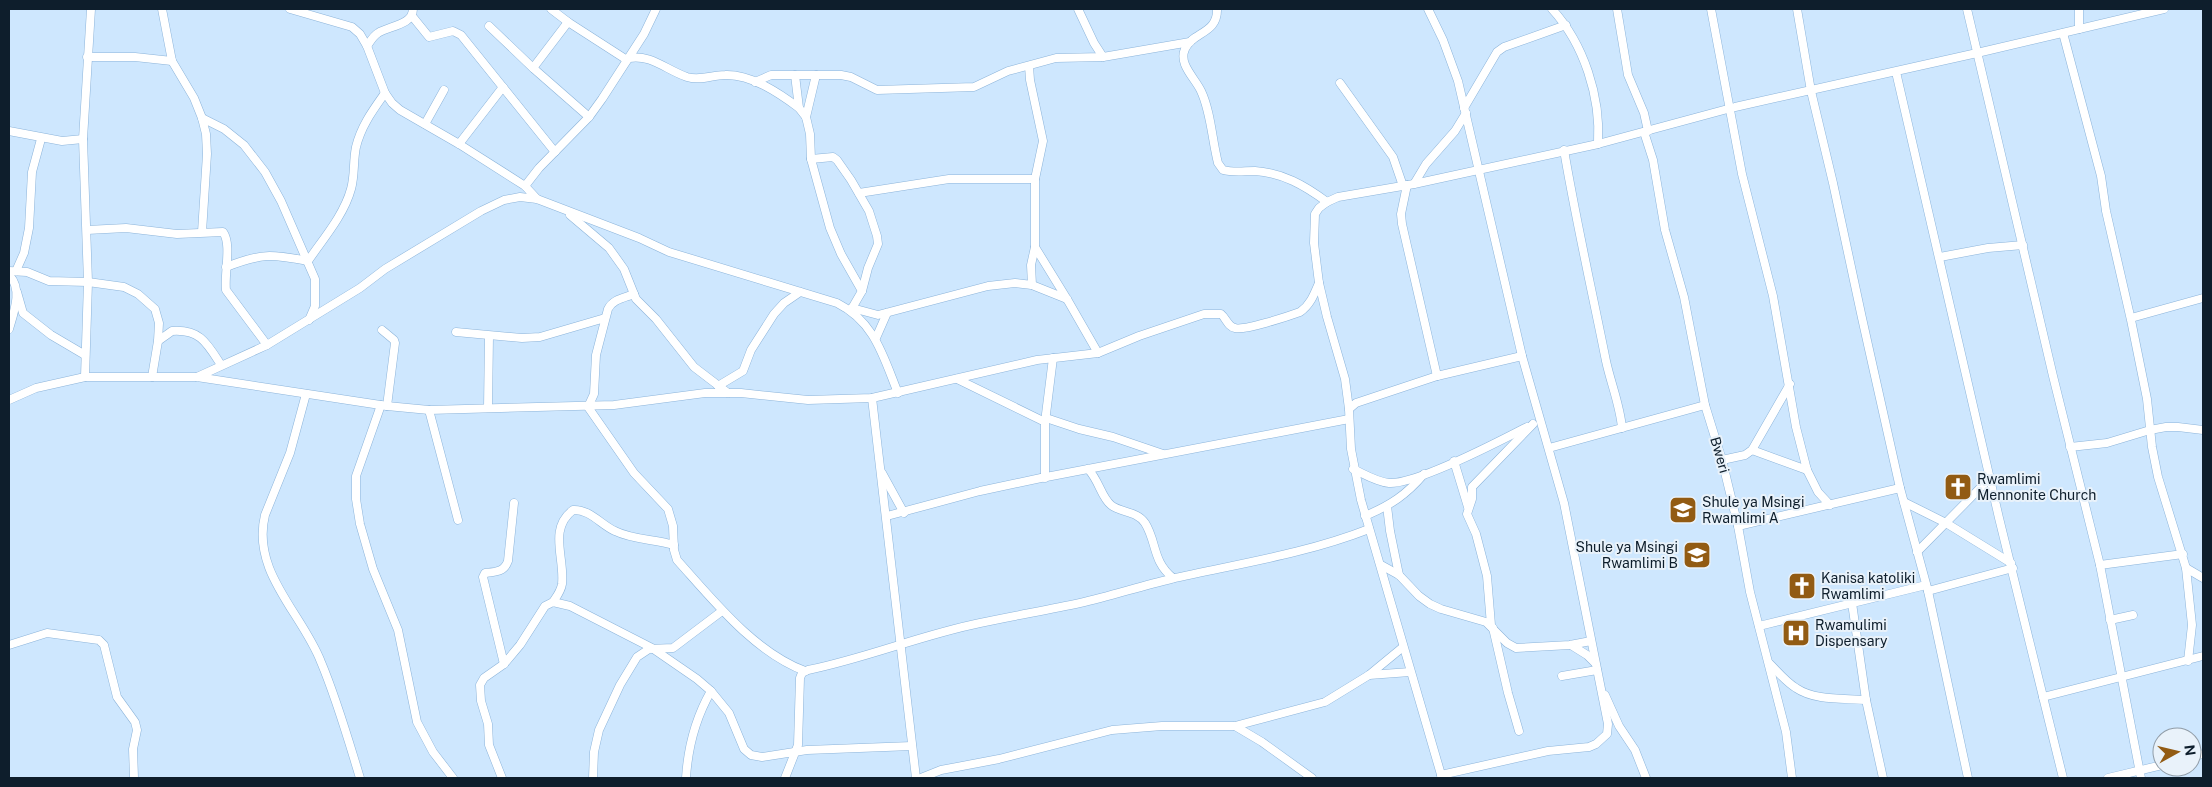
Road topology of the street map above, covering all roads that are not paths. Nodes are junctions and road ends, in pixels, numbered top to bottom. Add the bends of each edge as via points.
1 (91, 9) edge
2 (162, 9) edge
3 (290, 9) edge
4 (551, 9) edge
5 (656, 9) edge
6 (1078, 9) edge
7 (1217, 9) edge
8 (1428, 9) edge
9 (1552, 9) edge
10 (1617, 9) edge
11 (1711, 9) edge
12 (1796, 9) edge
13 (1967, 9) edge
14 (2079, 9) edge
15 (2164, 9) edge
16 (2143, 11) edge
17 (413, 12) edge
18 (568, 22) junction
19 (1566, 25) junction
20 (489, 26) dead end
21 (2079, 29) junction
22 (2063, 34) junction
23 (1190, 42) junction
24 (367, 46) junction
25 (1977, 53) junction
26 (1103, 56) junction
27 (87, 57) junction
28 (628, 59) junction
29 (172, 61) junction
30 (1029, 66) junction
31 (533, 68) junction
32 (1896, 72) junction
33 (795, 75) junction
34 (816, 75) junction
35 (755, 82) junction
36 (1340, 83) dead end
37 (503, 87) junction
38 (444, 90) dead end
39 (1811, 91) junction
40 (385, 93) junction
41 (799, 108) junction
42 (1731, 108) junction
43 (1465, 110) junction
44 (806, 116) junction
45 (589, 117) junction
46 (202, 118) junction
47 (425, 124) junction
48 (9, 131) edge
49 (1646, 131) junction
50 (41, 139) junction
51 (83, 139) junction
52 (73, 142) junction
53 (459, 144) junction
54 (1598, 144) junction
55 (84, 150) junction
56 (1564, 150) junction
57 (555, 152) junction
58 (811, 159) junction
59 (1479, 170) junction
60 (1035, 178) junction
61 (1408, 185) junction
62 (525, 186) junction
63 (859, 193) junction
64 (537, 199) junction
65 (1327, 202) junction
66 (565, 210) junction
67 (88, 230) junction
68 (202, 232) junction
69 (2023, 245) junction
70 (1035, 247) junction
71 (1940, 257) junction
72 (308, 261) junction
73 (226, 267) junction
74 (11, 272) edge
75 (88, 282) junction
76 (1319, 283) junction
77 (1032, 285) junction
78 (862, 290) junction
79 (17, 292) junction
80 (800, 292) junction
81 (634, 294) junction
82 (2203, 298) edge
83 (1067, 299) junction
84 (852, 309) junction
85 (887, 313) junction
86 (605, 318) junction
87 (2131, 318) junction
88 (309, 320) junction
89 (9, 329) edge
90 (382, 330) dead end
91 (456, 332) dead end
92 (489, 336) junction
93 (876, 338) junction
94 (158, 342) junction
95 (267, 345) junction
96 (1098, 354) junction
97 (85, 355) junction
98 (1522, 356) junction
99 (1053, 358) junction
100 (221, 365) junction
101 (85, 376) junction
102 (1437, 376) junction
103 (152, 377) junction
104 (197, 377) junction
105 (957, 379) junction
106 (1790, 384) junction
107 (718, 386) junction
108 (728, 393) junction
109 (898, 393) junction
110 (306, 394) junction
111 (872, 398) junction
112 (9, 400) edge
113 (384, 405) junction
114 (1705, 405) junction
115 (588, 406) junction
116 (488, 408) junction
117 (1349, 408) junction
118 (429, 410) junction
119 (1349, 419) junction
120 (1045, 420) junction
121 (1536, 423) junction
122 (1622, 428) junction
123 (2150, 430) junction
124 (2203, 430) edge
125 (2070, 447) junction
126 (1549, 448) junction
127 (1752, 450) junction
128 (1164, 454) junction
129 (1722, 460) junction
130 (1454, 461) junction
131 (1354, 468) junction
132 (880, 469) junction
133 (1088, 469) junction
134 (1807, 470) junction
135 (1424, 474) junction
136 (1045, 478) junction
137 (1990, 478) junction
138 (1900, 488) junction
139 (1818, 492) junction
140 (1904, 502) junction
141 (514, 503) dead end
142 (1830, 505) junction
143 (1387, 506) junction
144 (1468, 507) junction
145 (1814, 508) junction
146 (904, 513) junction
147 (887, 516) junction
148 (1365, 516) junction
149 (458, 520) dead end
150 (1946, 523) junction
151 (1738, 526) junction
152 (1369, 529) junction
153 (674, 545) junction
154 (1917, 552) junction
155 (2183, 554) junction
156 (1381, 565) junction
157 (2012, 565) junction
158 (2100, 565) junction
159 (2186, 568) junction
160 (1399, 574) junction
161 (1173, 578) junction
162 (2203, 578) edge
163 (1927, 588) junction
164 (553, 602) junction
165 (1852, 603) junction
166 (722, 611) junction
167 (2133, 614) dead end
168 (2110, 620) junction
169 (1492, 626) junction
170 (1759, 626) junction
171 (1591, 641) junction
172 (901, 643) junction
173 (1570, 645) junction
174 (9, 646) edge
175 (1403, 647) junction
176 (652, 648) junction
177 (2203, 656) edge
178 (2188, 661) junction
179 (1768, 662) junction
180 (504, 664) junction
181 (1596, 667) junction
182 (805, 671) junction
183 (1410, 672) junction
184 (1369, 675) junction
185 (1562, 676) dead end
186 (2121, 677) junction
187 (1601, 688) junction
188 (711, 691) junction
189 (2043, 697) junction
190 (1866, 700) junction
191 (1235, 726) junction
192 (1519, 731) dead end
193 (912, 746) junction
194 (796, 752) junction
195 (2152, 770) edge
196 (2140, 775) edge
197 (1442, 777) edge
198 (134, 778) edge
199 (360, 778) edge
200 (453, 778) edge
201 (502, 778) edge
202 (593, 778) edge
203 (686, 778) edge
204 (785, 778) edge
205 (916, 778) edge
206 (922, 778) edge
207 (1312, 778) edge
208 (1646, 778) edge
209 (1792, 778) edge
210 (1882, 778) edge
211 (1968, 778) edge
212 (2063, 778) edge
213 (2108, 778) edge

1 - 27 street
2 - 29 street
3 - 24 street via 352,27
4 - 18 street
5 - 28 street
6 - 26 street
7 - 23 street via 1216,20
8 - 43 street via 1444,40
9 - 19 street
10 - 49 street, Bweri via 1628,75 1644,113
11 - 42 street
12 - 39 street
13 - 25 street
14 - 21 street
15 - 16 street
16 - 21 street
17 - 24 street via 407,21 377,33
17 - 37 street via 429,37 453,30 462,35
18 - 28 street
18 - 31 street
19 - 43 street via 1497,52
19 - 54 street via 1577,43 1592,87 1599,118
20 - 31 street
21 - 22 street
22 - 25 street
22 - 87 street via 2096,154
23 - 26 street
23 - 65 street via 1184,50 1184,62 1205,100 1218,163 1223,170 1273,173 1301,183
24 - 40 street
25 - 32 street
25 - 69 street
26 - 30 street via 1056,58
27 - 29 street
27 - 51 street
28 - 35 street via 644,57 693,78 727,74
28 - 45 street
29 - 46 street
30 - 34 street via 1008,71 974,87 877,90 851,77
30 - 60 street via 1043,141
31 - 45 street
32 - 39 street
32 - 71 street
33 - 34 street
33 - 35 street via 770,76
33 - 41 street
34 - 44 street
35 - 41 street
36 - 61 street via 1393,157
37 - 53 street
37 - 57 street
38 - 47 street
39 - 42 street
39 - 138 street
40 - 47 street via 400,110
40 - 72 street via 362,130 356,147 351,190 345,204
41 - 44 street
42 - 49 street
42 - 106 street via 1742,174 1773,296
43 - 59 street
43 - 61 street via 1455,131
44 - 58 street
45 - 57 street
46 - 68 street via 206,154
46 - 72 street via 244,144 265,172 282,201
47 - 53 street
48 - 50 street
49 - 54 street
49 - 114 street, Bweri via 1665,230 1688,312
50 - 52 street
50 - 74 street via 32,172 29,228 24,253
51 - 52 street
51 - 55 street
52 - 55 street
53 - 62 street
54 - 56 street
55 - 67 street
56 - 59 street
56 - 122 street
57 - 62 street
58 - 63 street via 835,158
58 - 78 street via 830,228
59 - 61 street
59 - 98 street
60 - 63 street via 949,179
60 - 70 street
61 - 65 street via 1338,197
61 - 102 street via 1401,214 1402,224
62 - 64 street
63 - 78 street via 875,224 878,244
64 - 66 street
64 - 88 street via 520,197 504,200 482,211 385,269
65 - 76 street via 1319,208 1314,223
66 - 80 street via 669,252
66 - 81 street via 609,248 624,269
67 - 68 street via 126,228 178,234
67 - 75 street
68 - 73 street via 223,232 227,240
69 - 71 street
69 - 125 street
70 - 77 street via 1031,265
70 - 83 street
71 - 137 street
72 - 73 street via 260,255
72 - 88 street via 316,287 315,306
73 - 95 street via 226,290
74 - 75 street via 27,272 49,281
74 - 79 street
75 - 94 street via 124,287 138,294 158,314
75 - 97 street
76 - 96 street via 1306,308 1293,315 1236,329 1222,314 1204,314
76 - 117 street via 1343,365
77 - 83 street
77 - 85 street via 988,286
78 - 84 street
79 - 89 street
79 - 97 street via 23,313
80 - 84 street
80 - 107 street via 774,314 742,371
81 - 86 street via 611,304
81 - 107 street via 694,367
82 - 87 street
83 - 96 street
84 - 85 street via 872,315
84 - 93 street
85 - 93 street
86 - 92 street via 540,337
86 - 115 street via 596,355 594,394
87 - 123 street
88 - 95 street
90 - 113 street via 395,343
91 - 92 street
92 - 116 street
93 - 109 street
94 - 100 street via 172,332 202,337
94 - 103 street
95 - 100 street
96 - 99 street
97 - 101 street
98 - 102 street
98 - 121 street
99 - 105 street
99 - 120 street
100 - 104 street
101 - 103 street
101 - 112 street via 36,388
102 - 117 street
103 - 104 street
104 - 110 street
105 - 109 street
105 - 120 street
106 - 127 street
106 - 134 street
107 - 108 street
108 - 111 street via 808,400
108 - 115 street
109 - 111 street
110 - 113 street
110 - 199 street via 290,453 265,515 264,545 274,580 321,661
111 - 132 street
113 - 118 street
113 - 200 street via 356,476 360,522 373,569 398,630 417,722 433,752
114 - 122 street
114 - 129 street, Bweri
115 - 116 street
115 - 153 street via 634,473 668,509
116 - 118 street
117 - 119 street
118 - 149 street
119 - 128 street
119 - 131 street
120 - 128 street
120 - 136 street
121 - 126 street
121 - 130 street
121 - 144 street via 1472,486
122 - 126 street
123 - 124 street via 2178,427
123 - 125 street via 2107,443
123 - 155 street via 2158,477
125 - 158 street
126 - 171 street via 1564,502
127 - 129 street via 1745,455
127 - 134 street
128 - 133 street
129 - 151 street, Bweri
130 - 135 street
130 - 144 street
131 - 135 street via 1392,483
131 - 148 street
132 - 146 street
132 - 147 street
133 - 136 street
133 - 161 street via 1110,504 1136,515 1145,524 1157,558
134 - 139 street
135 - 143 street via 1406,494
136 - 146 street
137 - 150 street
137 - 157 street
138 - 140 street
138 - 142 street
139 - 142 street
139 - 145 street
140 - 150 street
140 - 154 street
141 - 180 street via 505,568 485,573 483,578
142 - 145 street
143 - 148 street
143 - 160 street
144 - 169 street via 1468,518 1476,534 1487,576
145 - 151 street
146 - 147 street
147 - 172 street
148 - 152 street
150 - 154 street
150 - 157 street
151 - 170 street, Bweri
152 - 156 street
152 - 161 street via 1337,542
153 - 164 street via 617,532 585,511 573,510 565,516 559,529 562,585
153 - 166 street via 678,560
154 - 163 street
155 - 158 street
155 - 159 street
156 - 160 street
156 - 175 street
157 - 163 street
157 - 189 street
158 - 168 street
159 - 162 street
159 - 178 street via 2192,625
160 - 169 street via 1430,604
161 - 172 street via 1080,603 978,623
163 - 165 street
163 - 211 street
164 - 176 street via 570,606
164 - 180 street via 546,606
165 - 170 street
165 - 190 street
166 - 176 street via 673,648
166 - 182 street via 772,654
167 - 168 street
168 - 186 street
169 - 173 street via 1516,648
169 - 192 street
170 - 179 street, Bweri
171 - 173 street
171 - 181 street
172 - 182 street via 860,658
172 - 193 street
173 - 181 street via 1587,655
174 - 198 street via 47,633 99,640 104,645 117,697 137,730 133,749
175 - 183 street
175 - 184 street
176 - 188 street
176 - 202 street via 632,664 606,713 594,752
177 - 178 street
178 - 186 street
179 - 190 street via 1797,690 1811,695
179 - 209 street, Bweri via 1786,732
180 - 201 street via 484,678 479,689 488,724 489,745
181 - 185 street
181 - 187 street
182 - 194 street via 799,681
183 - 184 street
183 - 197 street
184 - 191 street via 1325,702
186 - 189 street
186 - 196 street
187 - 197 street via 1608,730 1596,744 1548,751
187 - 208 street via 1635,750
188 - 194 street via 730,713 747,753 762,757
188 - 203 street via 692,734
189 - 212 street
190 - 210 street
191 - 206 street via 1112,730 941,770
191 - 207 street
193 - 194 street
193 - 205 street
194 - 204 street
195 - 196 street
196 - 213 street

